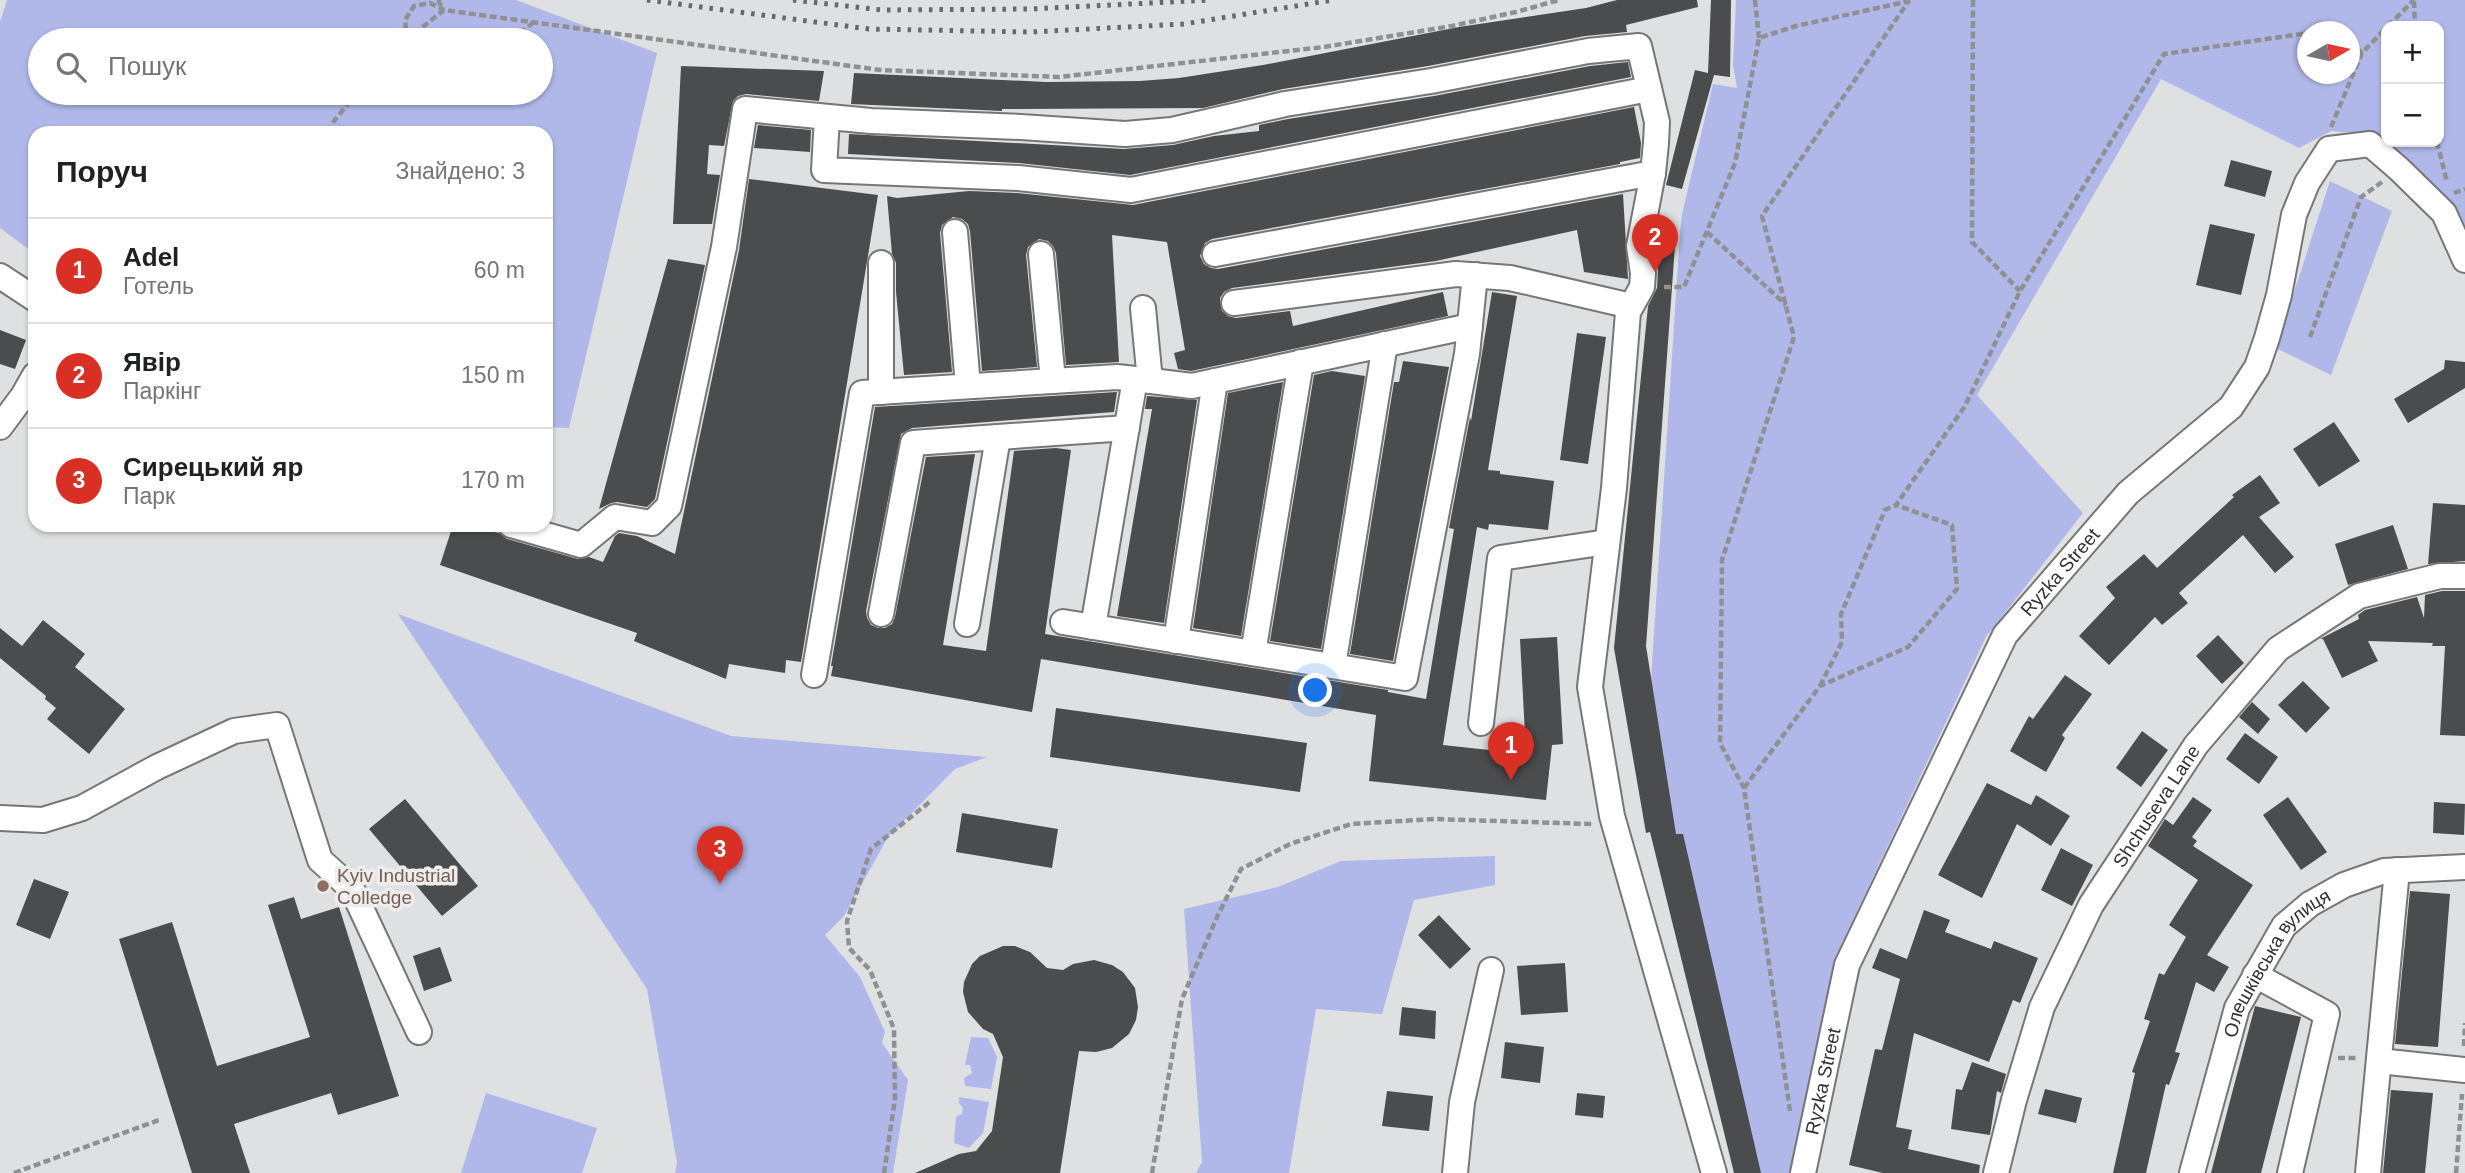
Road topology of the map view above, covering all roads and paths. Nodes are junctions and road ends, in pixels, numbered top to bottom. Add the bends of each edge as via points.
1 (423, 0) edge
2 (438, 0) edge
3 (1559, 0) edge
4 (1755, 0) edge
5 (1973, 0) edge
6 (2414, 0) edge
7 (1908, 1) edge
8 (430, 3) junction
9 (444, 10) junction
10 (535, 21) junction
11 (2393, 21) edge
12 (2416, 21) edge
13 (407, 28) edge
14 (423, 28) edge
15 (527, 28) edge
16 (2381, 33) edge
17 (2297, 35) edge
18 (1759, 38) junction
19 (2362, 53) joint
20 (1649, 89) junction
21 (347, 105) edge
22 (827, 117) junction
23 (332, 126) edge
24 (2329, 149) junction
25 (2399, 169) junction
26 (1653, 173) junction
27 (955, 232) dead end
28 (1707, 232) junction
29 (1041, 254) dead end
30 (1215, 254) dead end
31 (2465, 260) edge
32 (881, 263) dead end
33 (1475, 275) junction
34 (0, 276) edge
35 (2020, 290) junction
36 (28, 294) edge
37 (1636, 297) junction
38 (1234, 303) dead end
39 (1786, 305) junction
40 (1143, 308) dead end
41 (1470, 326) junction
42 (2310, 337) dead end
43 (1385, 344) junction
44 (1301, 362) junction
45 (1142, 380) junction
46 (1053, 381) junction
47 (1215, 381) junction
48 (968, 386) junction
49 (28, 387) edge
50 (881, 392) junction
51 (0, 427) edge
52 (1127, 428) junction
53 (998, 437) junction
54 (1896, 505) junction
55 (536, 532) edge
56 (1607, 542) junction
57 (2465, 576) edge
58 (881, 614) dead end
59 (1063, 622) dead end
60 (967, 624) dead end
61 (1093, 627) junction
62 (1176, 640) junction
63 (1253, 653) junction
64 (1333, 666) junction
65 (814, 675) dead end
66 (1820, 685) junction
67 (1481, 723) dead end
68 (1744, 788) junction
69 (932, 800) dead end
70 (0, 818) edge
71 (1605, 825) dead end
72 (2465, 867) edge
73 (2396, 870) junction
74 (1491, 970) dead end
75 (2255, 975) junction
76 (2465, 1023) edge
77 (419, 1032) dead end
78 (2379, 1060) junction
79 (2464, 1070) edge
80 (1791, 1118) dead end
81 (159, 1121) dead end
82 (14, 1173) edge
83 (884, 1173) edge
84 (1152, 1173) edge
85 (1455, 1173) edge
86 (1714, 1173) edge
87 (1803, 1173) edge
88 (1996, 1173) edge
89 (2192, 1173) edge
90 (2290, 1173) edge
91 (2368, 1173) edge
92 (2456, 1173) edge

1 - 8 path
2 - 9 path
3 - 10 path via 1452,26 1324,47 1059,77 880,70
4 - 18 path
5 - 35 path via 1972,242
6 - 11 path
6 - 12 path
7 - 18 path
7 - 39 path via 1762,216
8 - 9 path
8 - 13 path via 414,6 405,20
9 - 10 path
9 - 14 path
10 - 15 path
16 - 19 path
17 - 35 path via 2164,54
18 - 28 path via 1735,163
19 - 24 path via 2332,121
20 - 22 street via 1639,46 1285,104 1172,130 1125,134
20 - 22 street via 1131,190 1018,178 824,170
20 - 26 street via 1657,122
21 - 23 path
22 - 55 street via 745,109 724,247 669,506 652,523 615,517 581,545
24 - 25 street via 2370,144
24 - 87 street, Ryzka Street via 2307,183 2294,215 2280,295 2257,367 2231,407 2128,494 2005,635 1847,965
25 - 31 street via 2444,213
25 - 42 path via 2361,197
26 - 30 street
26 - 37 street via 1639,246 1643,273
27 - 48 street
28 - 37 path via 1684,287
28 - 39 path
29 - 46 street
32 - 50 street
33 - 37 street
33 - 38 street
33 - 41 street
34 - 36 street
35 - 54 path via 1965,407
37 - 56 street via 1628,312
39 - 68 path via 1794,337 1723,560 1720,743
40 - 45 street
41 - 43 street
41 - 64 street via 1405,678
43 - 44 street
43 - 64 street
44 - 47 street
44 - 63 street
45 - 46 street
45 - 47 street via 1192,386
45 - 52 street
46 - 48 street
47 - 62 street
48 - 50 street
49 - 51 street
50 - 65 street via 862,393
52 - 53 street
52 - 61 street
53 - 58 street via 913,443
53 - 60 street
54 - 66 path via 1885,509 1841,614 1842,642
54 - 66 path via 1952,525 1957,589 1909,647
56 - 67 street via 1500,558
56 - 86 street via 1590,687 1612,816
57 - 88 street, Shchuseva Lane via 2440,576 2359,596 2278,649 2196,745 2091,905 2042,1007
59 - 61 street
61 - 62 street
62 - 63 street
63 - 64 street
66 - 68 path
68 - 80 path
69 - 83 path via 871,849 847,920 849,948 870,970 894,1029 895,1099
70 - 77 street via 43,820 82,808 234,731 277,724 320,860 352,889
71 - 84 path via 1435,819 1351,824 1290,844 1241,869 1182,999
72 - 73 street, Олешківська вулиця
73 - 75 street, Олешківська вулиця via 2344,885 2310,904 2284,926
73 - 78 street
74 - 85 street via 1462,1102
75 - 89 street, Олешківська вулиця via 2238,1008
75 - 90 street via 2327,1014
76 - 79 path
78 - 79 street
78 - 91 street
79 - 92 path
81 - 82 path

